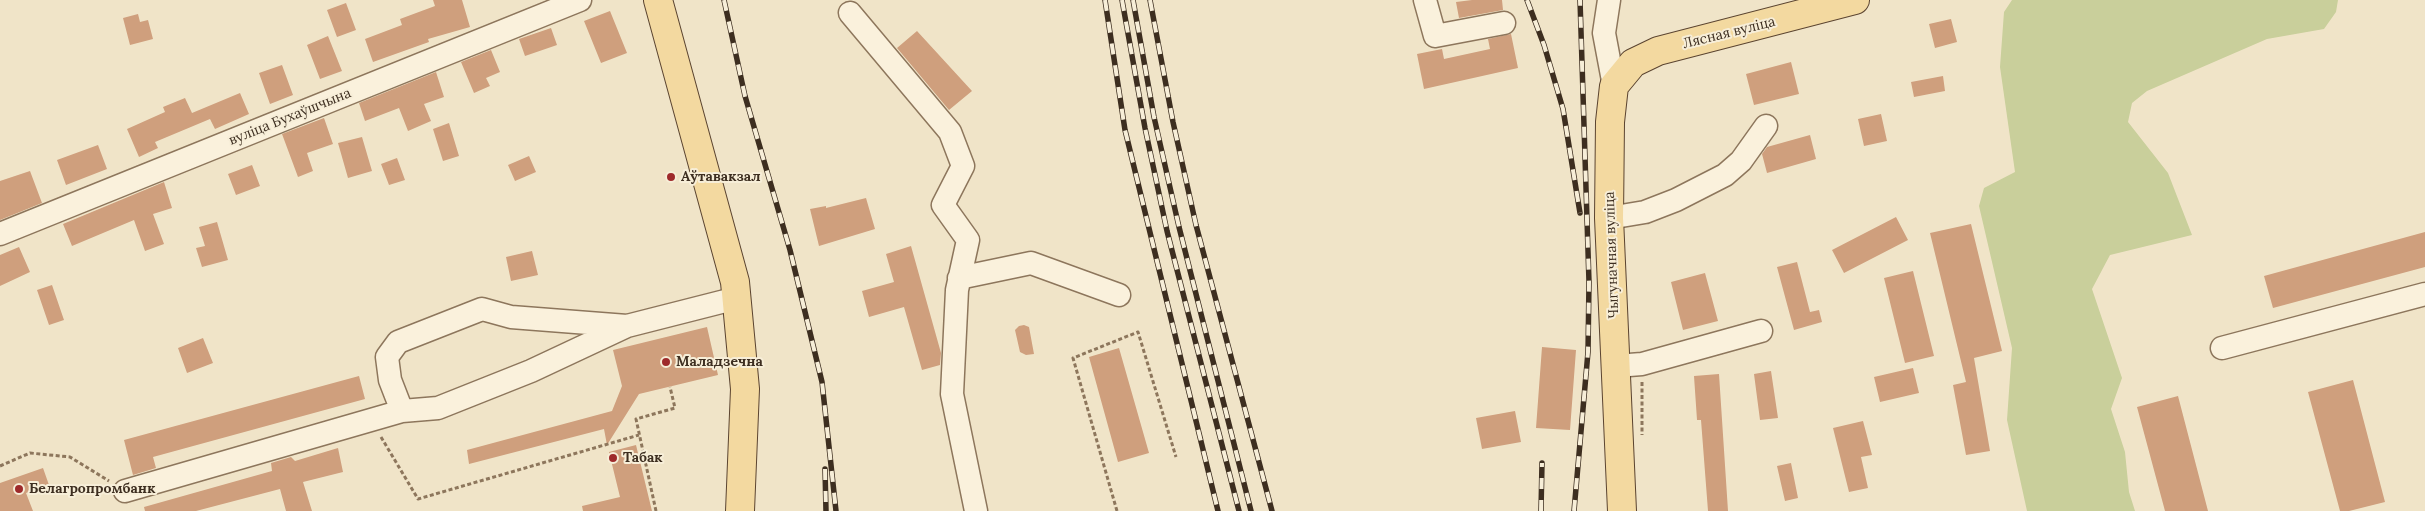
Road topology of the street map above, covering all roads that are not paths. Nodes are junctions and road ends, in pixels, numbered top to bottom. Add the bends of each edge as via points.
1 (580, 0) edge
2 (658, 0) edge
3 (1425, 0) edge
4 (1609, 0) edge
5 (1855, 0) edge
6 (850, 13) dead end
7 (1504, 23) dead end
8 (1614, 86) junction
9 (1766, 126) dead end
10 (1609, 218) junction
11 (0, 234) edge
12 (959, 278) junction
13 (2425, 294) edge
14 (1119, 295) dead end
15 (737, 298) junction
16 (627, 326) junction
17 (1761, 332) dead end
18 (2222, 348) dead end
19 (1616, 366) junction
20 (402, 411) junction
21 (125, 491) road end
22 (740, 511) edge
23 (976, 511) edge
24 (1622, 511) edge

1 - 11 street, вуліца Бухаўшчына
2 - 15 main road
3 - 7 street via 1435,36
4 - 8 street, Чыгуначная вуліца via 1604,33
5 - 8 main road, Лясная вуліца via 1658,51 1633,63
6 - 12 street via 950,132 963,166 943,205 968,240
8 - 10 main road, Чыгуначная вуліца via 1610,122
9 - 10 street via 1741,162 1725,175 1645,212
10 - 19 main road, Чыгуначная вуліца
12 - 14 street via 1031,263
12 - 23 street via 952,394
13 - 18 street
15 - 16 street
15 - 22 main road via 745,389
16 - 20 street via 532,371 438,408
16 - 20 street via 512,317 482,309 398,342 387,357 390,380
17 - 19 street via 1642,364
19 - 24 main road, Чыгуначная вуліца
20 - 21 street

